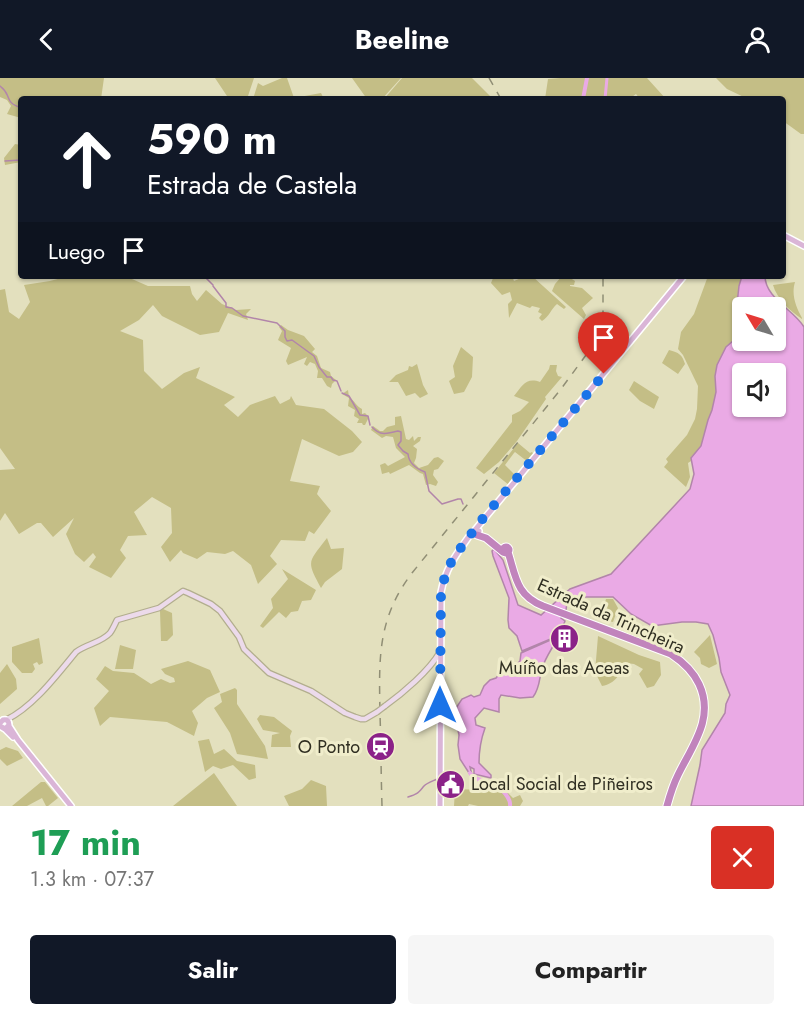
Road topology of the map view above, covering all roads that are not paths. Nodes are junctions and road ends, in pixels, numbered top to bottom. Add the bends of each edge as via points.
1 (786, 237) edge
2 (804, 246) edge
3 (682, 279) edge
4 (477, 532) junction
5 (436, 661) junction
6 (4, 723) edge
7 (70, 806) edge
8 (440, 806) edge
9 (666, 806) edge

1 - 2 main road
3 - 4 main road via 482,521
4 - 5 main road via 469,537 446,572
4 - 9 highway, Estrada da Trincheira via 505,551 516,587 527,601 671,654 696,678 704,702 704,720
5 - 6 main road, bridge via 403,693 361,719 269,673 244,649 220,611 183,591 159,608 117,620 108,635 76,652 45,690
5 - 8 main road
6 - 7 main road

